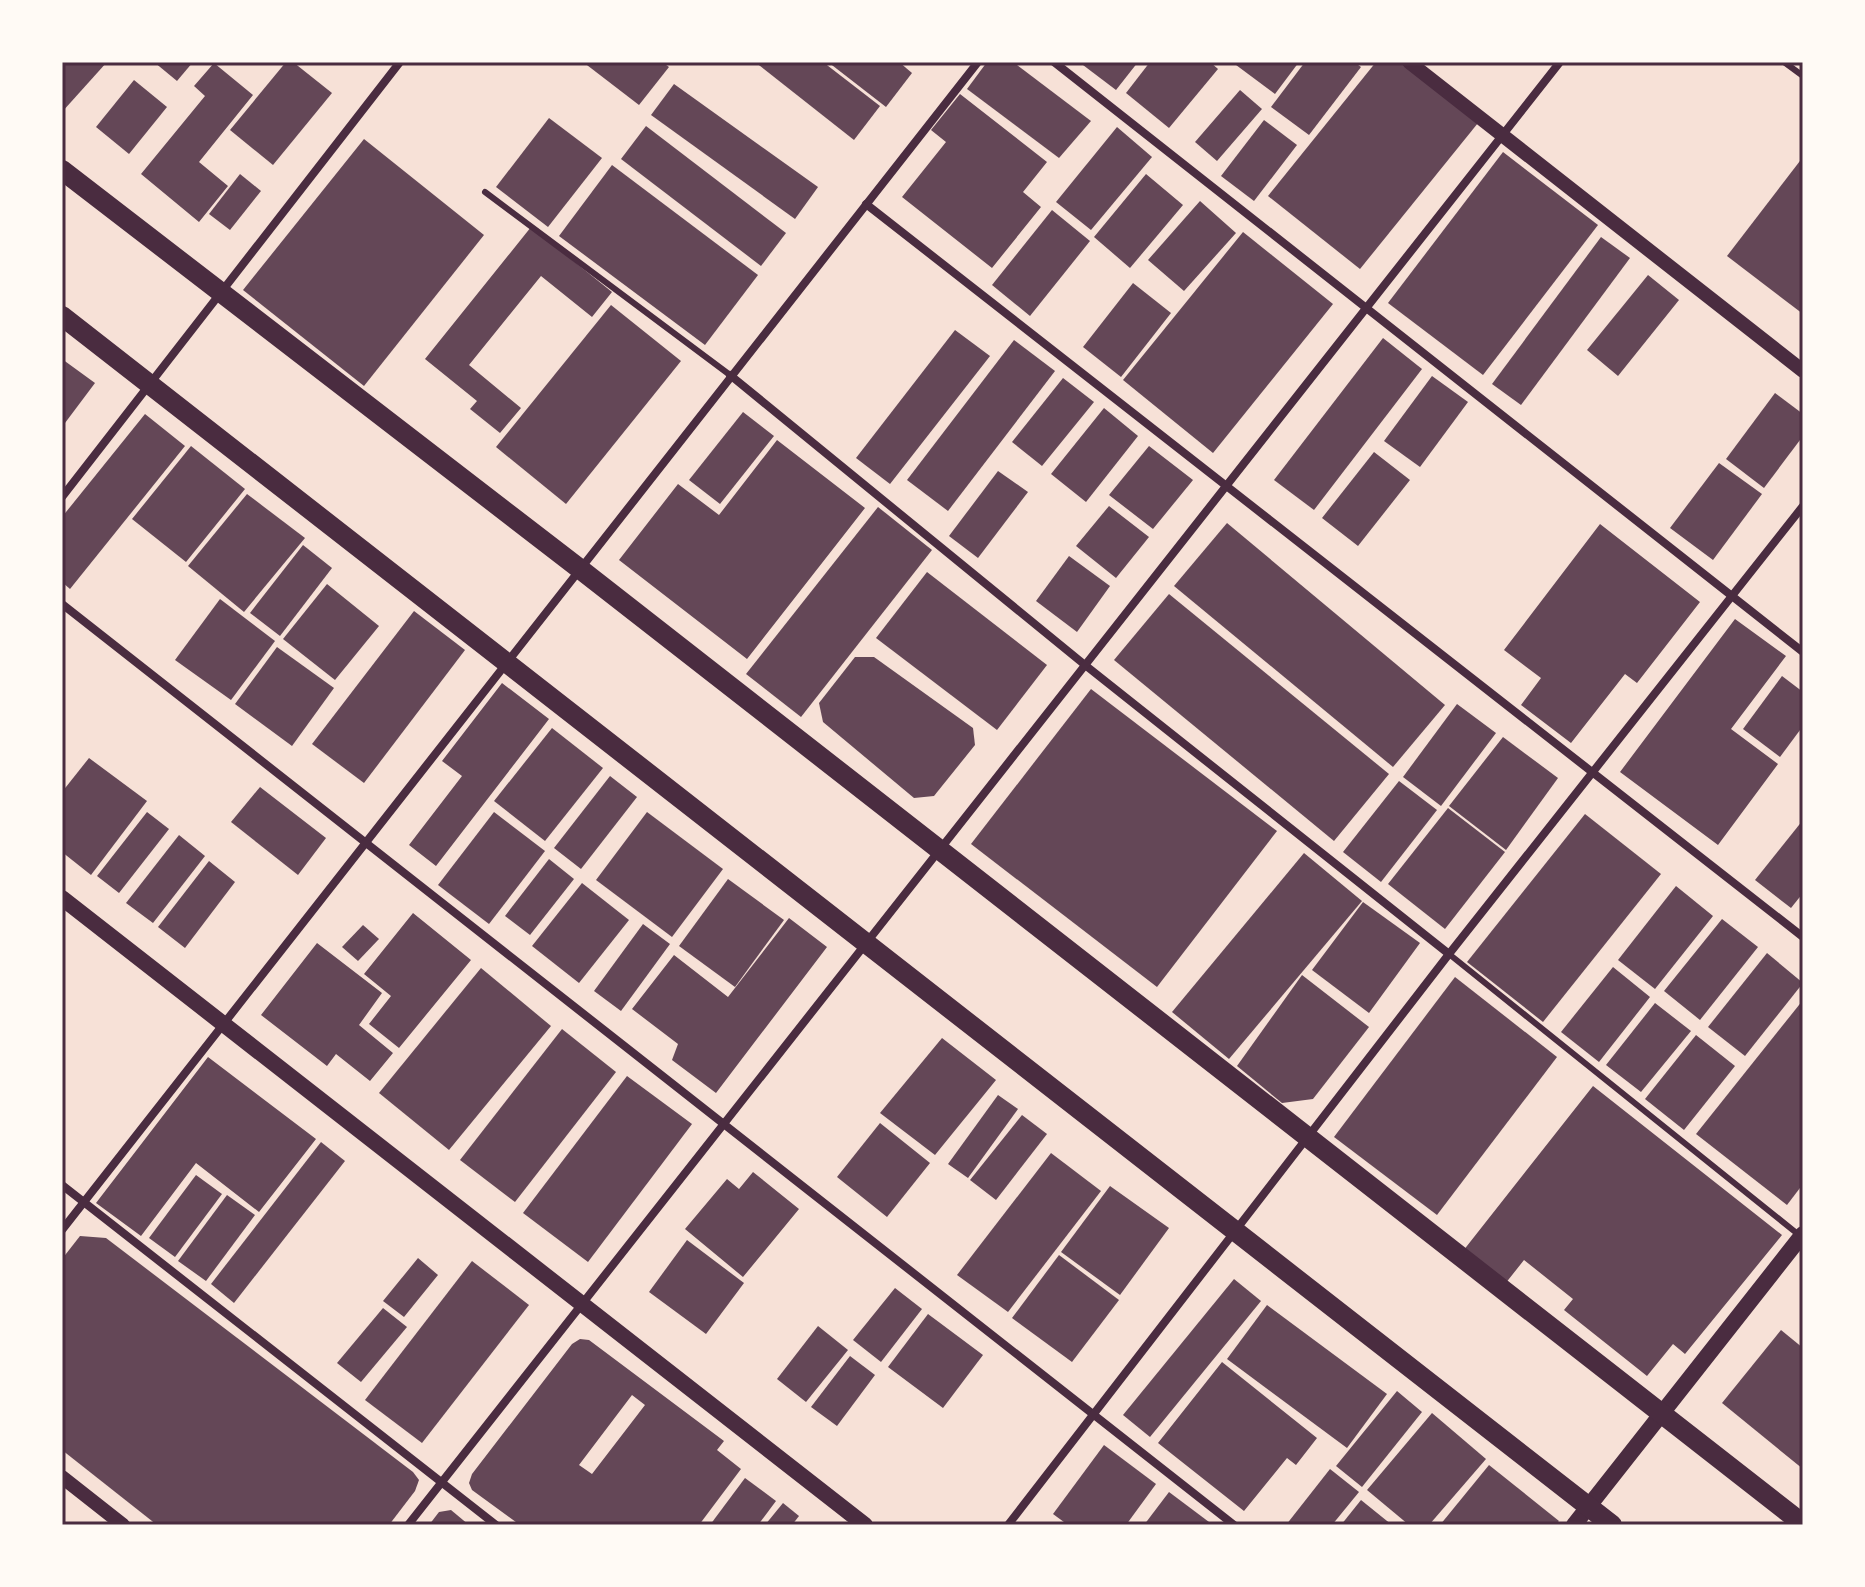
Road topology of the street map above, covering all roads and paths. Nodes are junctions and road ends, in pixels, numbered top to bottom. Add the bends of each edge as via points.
1 (400, 62) edge
2 (978, 62) edge
3 (1054, 62) edge
4 (1409, 62) edge
5 (1560, 62) edge
6 (1784, 62) edge
7 (1803, 76) edge
8 (1502, 135) junction
9 (62, 170) edge
10 (485, 192) dead end
11 (866, 204) junction
12 (220, 293) junction
13 (1366, 308) junction
14 (62, 316) edge
15 (1803, 371) edge
16 (730, 375) junction
17 (150, 385) junction
18 (1226, 485) junction
19 (62, 497) edge
20 (1803, 506) edge
21 (580, 569) junction
22 (1733, 596) junction
23 (62, 604) edge
24 (1803, 652) edge
25 (507, 663) junction
26 (1085, 665) junction
27 (1594, 773) junction
28 (366, 843) junction
29 (939, 849) junction
30 (62, 898) edge
31 (1803, 937) edge
32 (866, 943) junction
33 (1449, 954) junction
34 (224, 1024) junction
35 (724, 1124) junction
36 (1309, 1138) junction
37 (62, 1185) edge
38 (84, 1202) junction
39 (62, 1230) edge
40 (1237, 1232) junction
41 (1802, 1236) edge
42 (582, 1304) junction
43 (1662, 1414) junction
44 (1094, 1415) junction
45 (62, 1477) edge
46 (441, 1482) junction
47 (1589, 1506) junction
48 (1803, 1524) edge
49 (123, 1525) edge
50 (408, 1525) edge
51 (496, 1525) edge
52 (865, 1525) edge
53 (1008, 1525) edge
54 (1234, 1525) edge
55 (1574, 1525) edge
56 (1612, 1525) edge

1 - 12 street
2 - 11 street
3 - 13 street
4 - 8 street
5 - 8 street
6 - 7 lane
8 - 13 street
8 - 15 street
9 - 12 main road
10 - 16 lane
11 - 16 street
11 - 18 street
12 - 17 street
12 - 21 main road
13 - 18 street
13 - 22 street
14 - 17 main road
16 - 21 street
16 - 26 street
17 - 19 street
17 - 25 main road
18 - 26 street
18 - 27 street
20 - 22 street
21 - 25 street
21 - 29 main road
22 - 24 street
22 - 27 street
23 - 28 street
25 - 28 street
25 - 32 main road
26 - 29 street
26 - 33 street
27 - 31 street
27 - 33 street
28 - 34 street
28 - 35 street
29 - 32 street
29 - 36 main road
30 - 34 main road
32 - 35 street
32 - 40 main road
33 - 36 street
33 - 41 lane
34 - 38 street
34 - 42 main road
35 - 42 street
35 - 44 street
36 - 40 street
36 - 43 main road
37 - 38 street
38 - 39 street
38 - 46 street
40 - 44 street
40 - 47 main road
41 - 43 main road
42 - 46 street
42 - 52 main road
43 - 47 main road
43 - 48 main road
44 - 53 street
44 - 54 street
45 - 49 street
46 - 50 street
46 - 51 street
47 - 55 main road
47 - 56 main road

